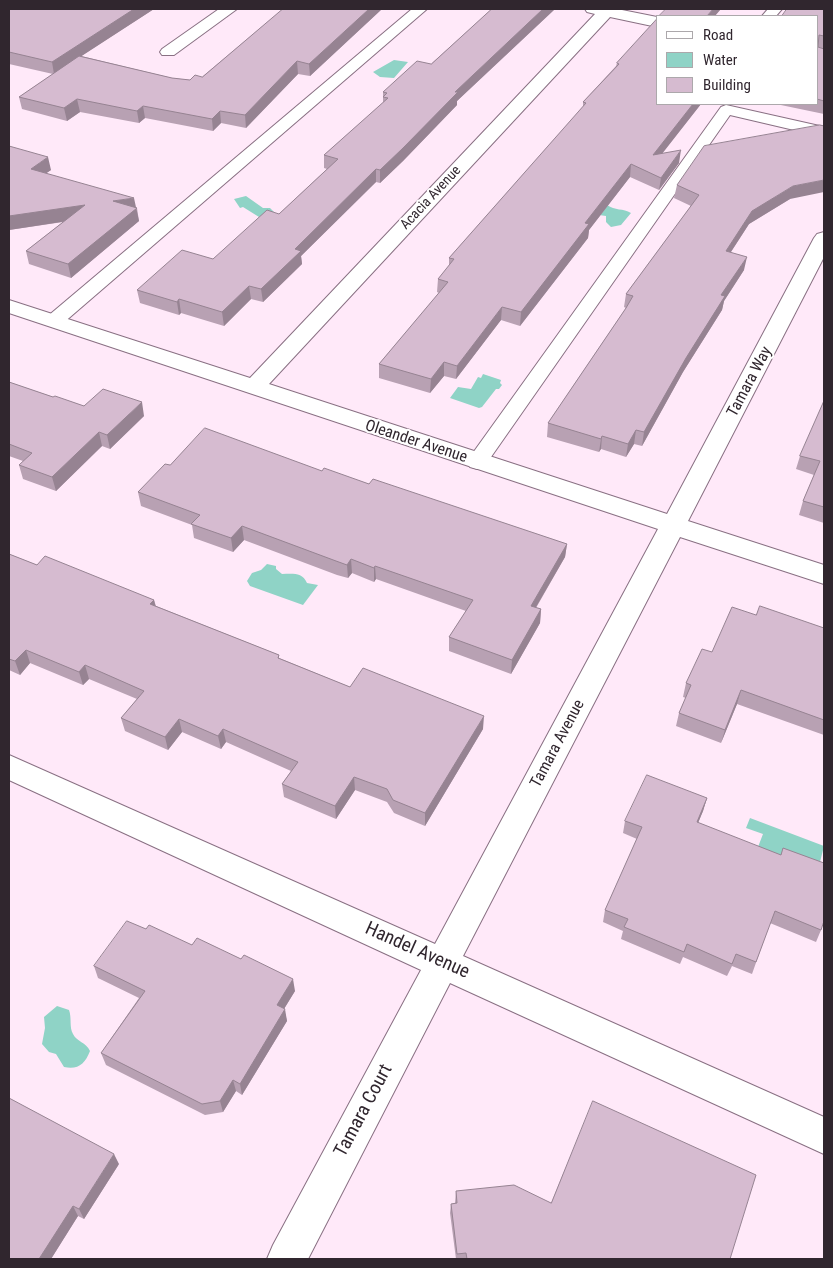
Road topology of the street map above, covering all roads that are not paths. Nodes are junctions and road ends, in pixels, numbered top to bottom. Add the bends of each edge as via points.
1 (229, 9) edge
2 (420, 9) edge
3 (603, 10) edge
4 (656, 22) edge
5 (168, 52) dead end
6 (824, 132) edge
7 (824, 238) edge
8 (9, 306) edge
9 (55, 320) junction
10 (253, 388) junction
11 (477, 462) junction
12 (675, 525) junction
13 (824, 575) edge
14 (9, 767) edge
15 (442, 963) junction
16 (824, 1136) edge
17 (287, 1259) edge

1 - 5 street
2 - 9 lane
3 - 4 street
3 - 10 street, Acacia Avenue
6 - 11 lane via 726,110
7 - 12 street, Tamara Way
8 - 9 street, Oleander Avenue
9 - 10 street, Oleander Avenue
10 - 11 street, Oleander Avenue
11 - 12 street, Oleander Avenue
12 - 13 street, Oleander Avenue
12 - 15 street, Tamara Avenue
14 - 15 street, Handel Avenue
15 - 16 street, Handel Avenue
15 - 17 street, Tamara Court

